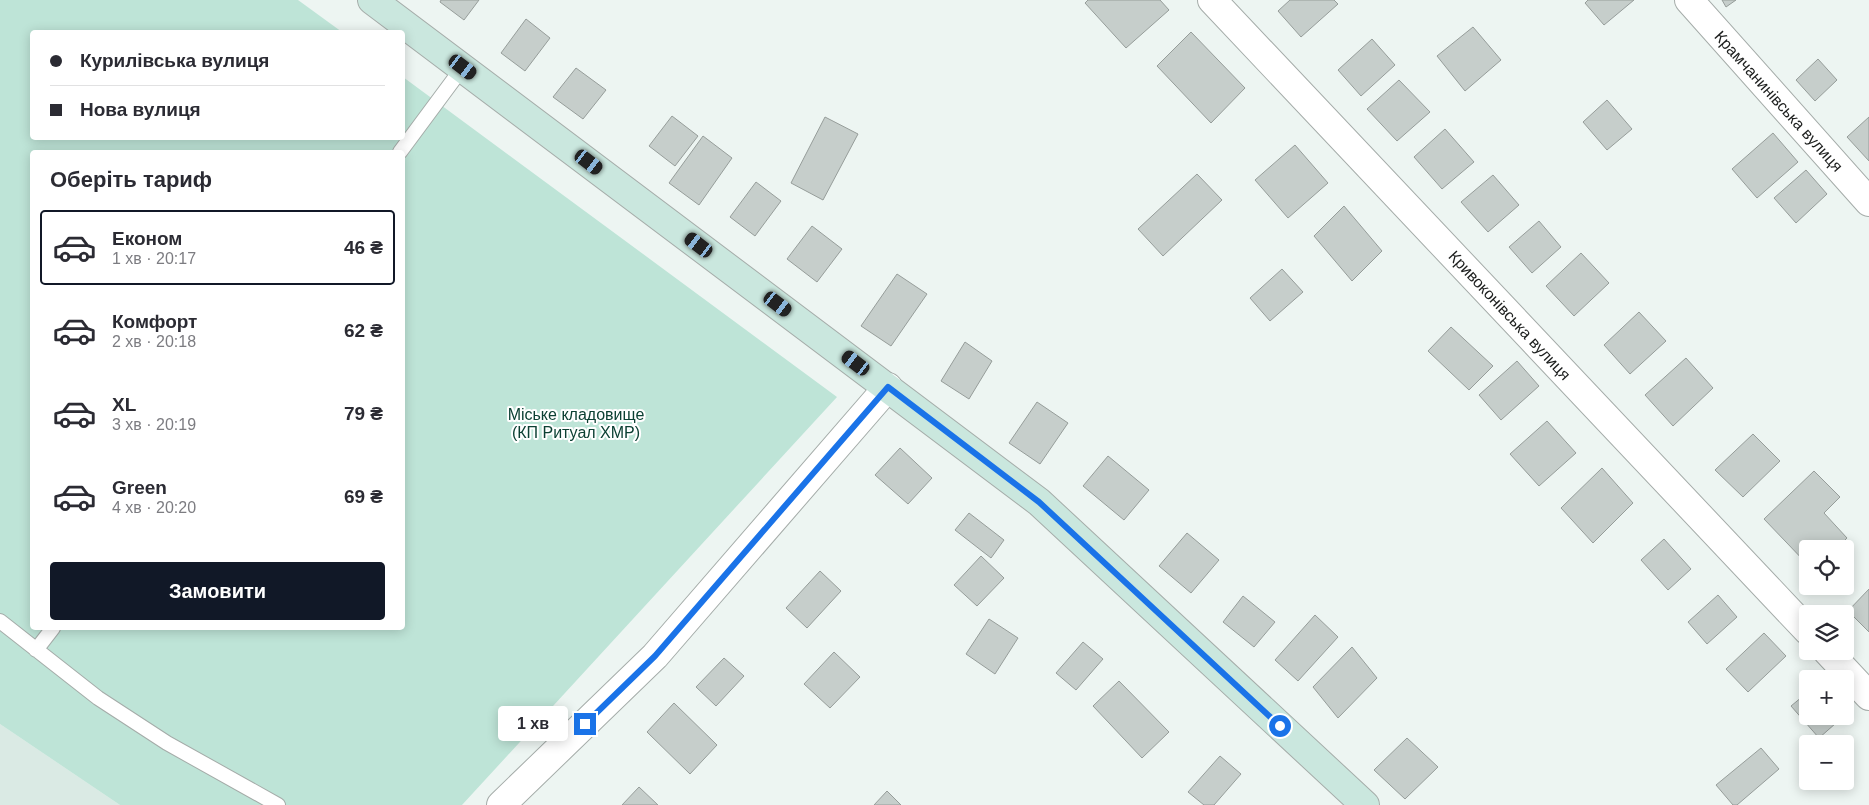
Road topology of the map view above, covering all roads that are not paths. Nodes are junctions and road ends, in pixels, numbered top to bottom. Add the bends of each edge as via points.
1 (372, 0) edge
2 (1212, 0) edge
3 (1689, 0) edge
4 (463, 67) junction
5 (401, 150) edge
6 (1869, 202) edge
7 (888, 387) junction
8 (0, 621) edge
9 (1799, 621) edge
10 (51, 630) edge
11 (36, 650) junction
12 (1835, 660) edge
13 (1869, 696) edge
14 (278, 805) edge
15 (501, 805) edge
16 (1365, 805) edge

1 - 4 main road
2 - 9 street, Кривоконівська вулиця
3 - 6 street, Крамчанинівська вулиця
4 - 5 lane
4 - 7 main road
7 - 15 street via 655,656
7 - 16 main road via 1039,502
8 - 11 lane
10 - 11 lane
11 - 14 lane via 98,698 166,743
12 - 13 street

